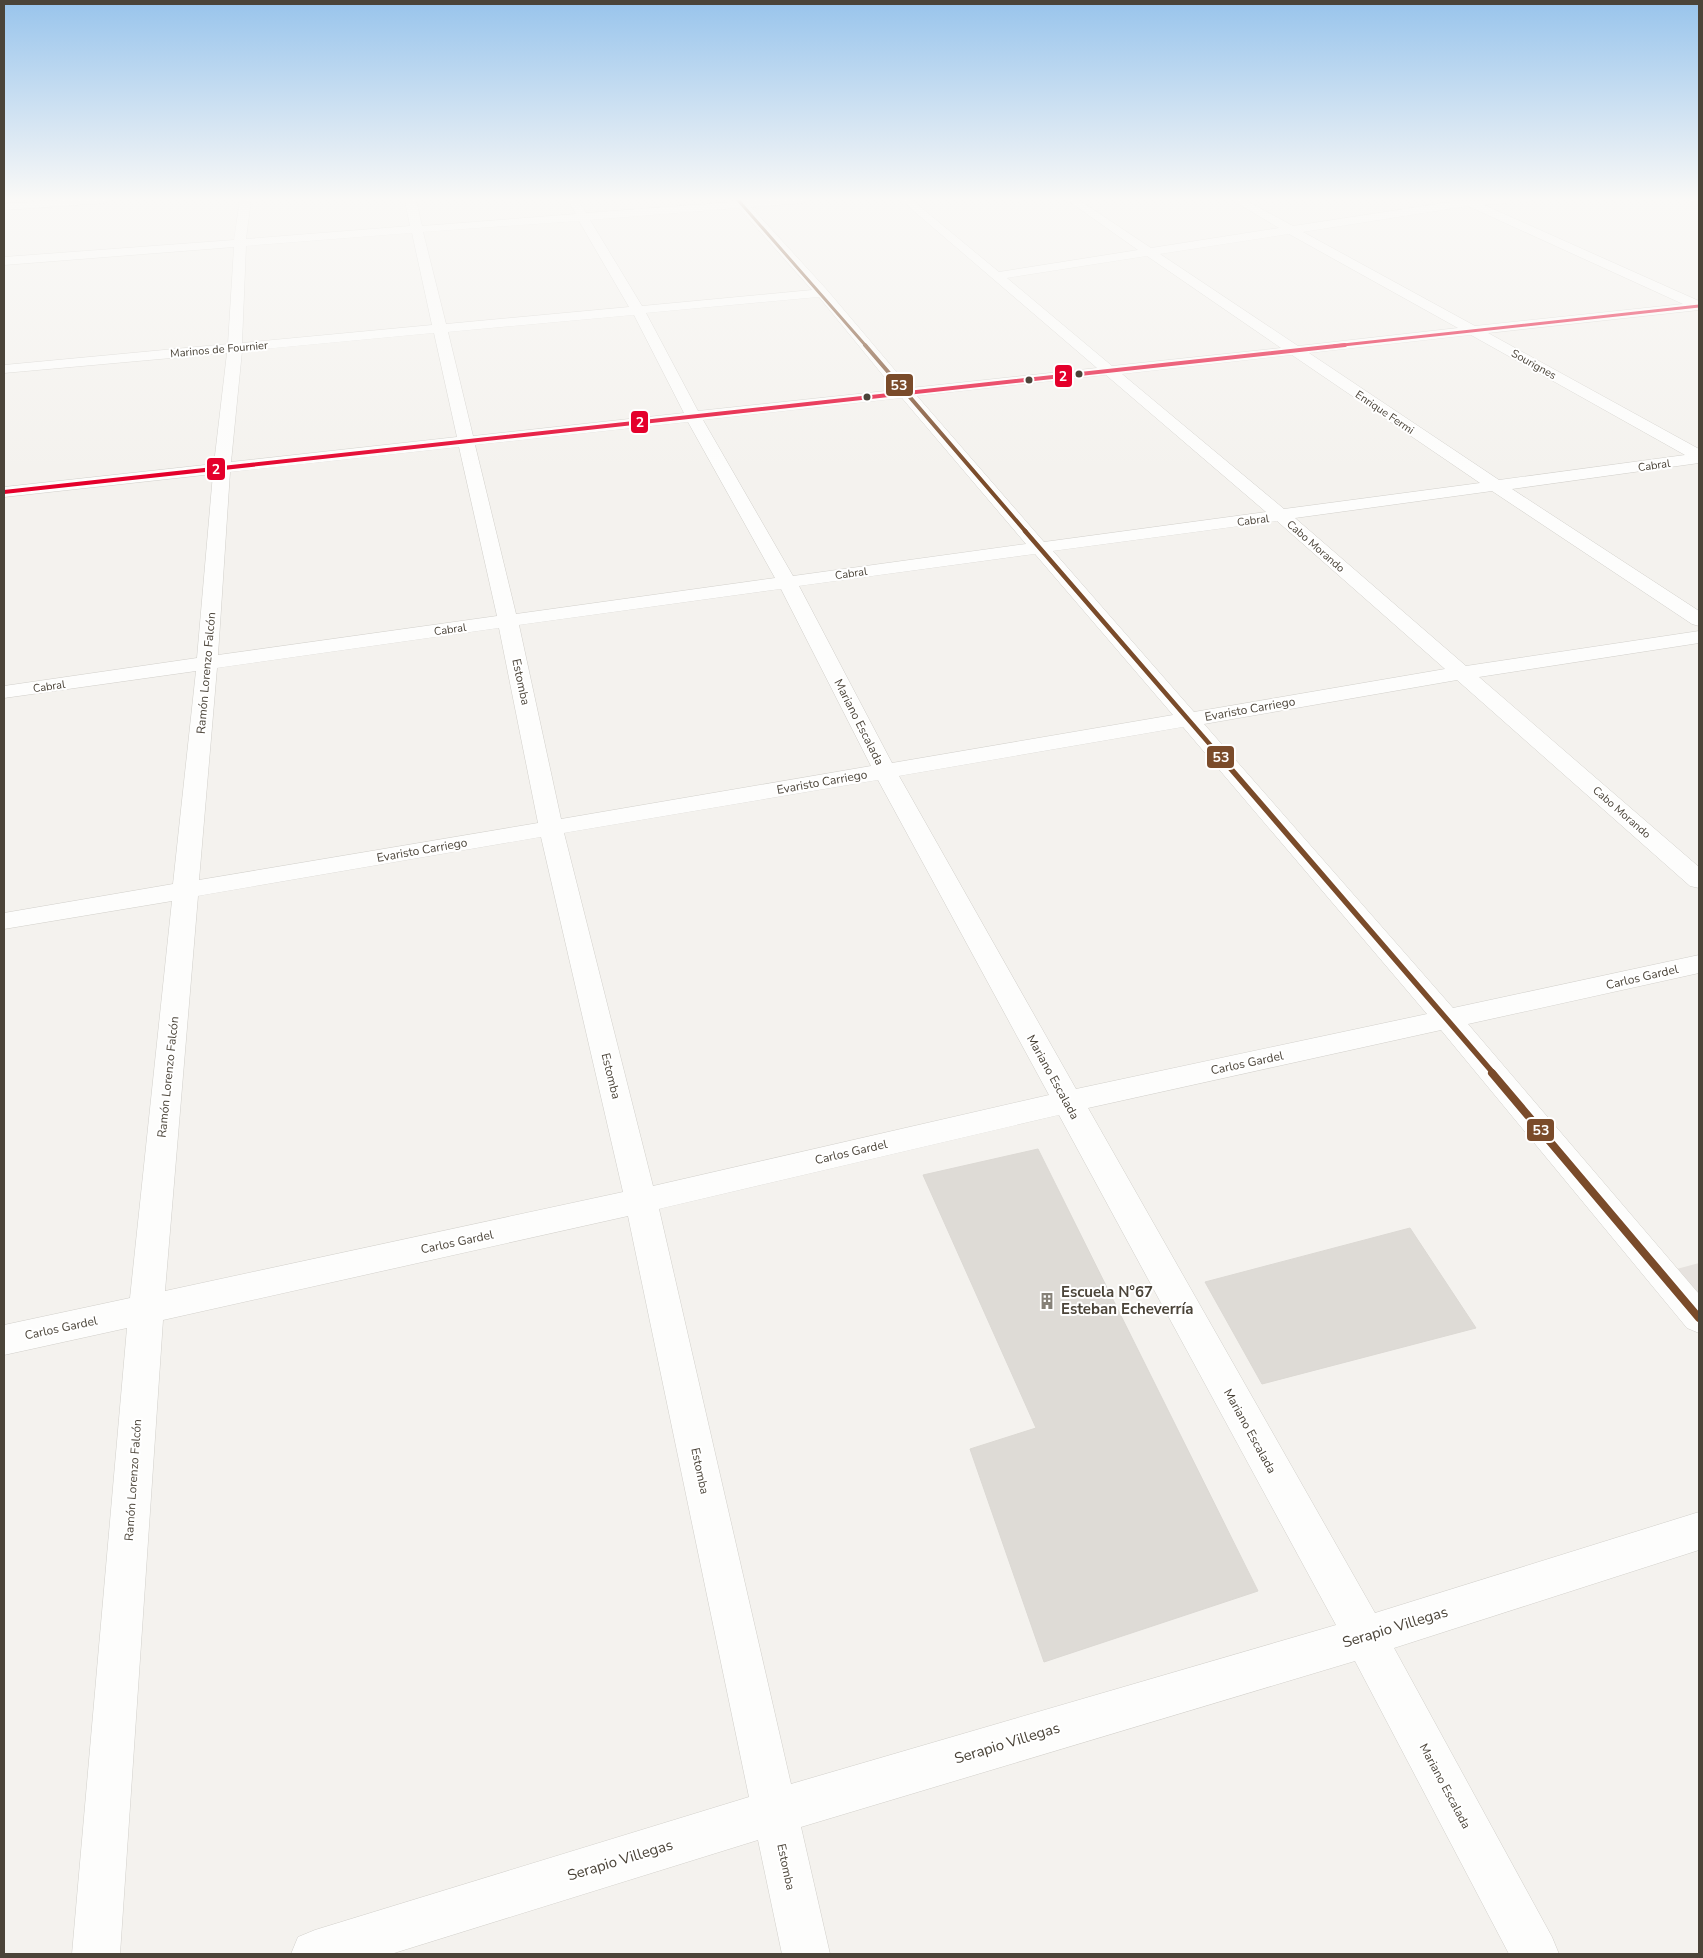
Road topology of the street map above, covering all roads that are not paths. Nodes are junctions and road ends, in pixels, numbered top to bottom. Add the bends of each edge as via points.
1 (238, 291) edge
2 (432, 291) edge
3 (627, 291) edge
4 (1013, 291) edge
5 (1209, 291) edge
6 (1403, 291) edge
7 (1667, 291) edge
8 (822, 292) joint
9 (1699, 292) edge
10 (1675, 295) junction
11 (1699, 306) edge
12 (638, 310) junction
13 (440, 329) junction
14 (1473, 330) junction
15 (235, 347) junction
16 (1293, 350) junction
17 (4, 369) edge
18 (1105, 369) junction
19 (905, 392) junction
20 (693, 416) junction
21 (467, 441) junction
22 (1699, 457) edge
23 (222, 467) junction
24 (1496, 486) junction
25 (4, 492) edge
26 (1282, 516) junction
27 (1040, 546) junction
28 (787, 582) junction
29 (1699, 620) edge
30 (508, 621) junction
31 (1699, 636) edge
32 (207, 663) junction
33 (1462, 673) junction
34 (4, 692) edge
35 (1188, 720) junction
36 (885, 772) junction
37 (551, 828) junction
38 (1699, 880) edge
39 (186, 891) junction
40 (4, 921) edge
41 (1699, 964) edge
42 (1448, 1020) junction
43 (1066, 1102) junction
44 (641, 1201) junction
45 (146, 1310) junction
46 (1699, 1318) edge
47 (4, 1340) edge
48 (1699, 1531) edge
49 (1365, 1637) junction
50 (774, 1812) junction
51 (96, 1954) edge
52 (315, 1954) edge
53 (806, 1954) edge
54 (1535, 1954) edge

1 - 15 street, Ramón Lorenzo Falcón
2 - 13 street, Estomba
3 - 12 street, Mariano Escalada
4 - 18 street, Cabo Morando
5 - 16 street, Enrique Fermi
6 - 14 street, Sourignes
7 - 10 street
8 - 12 street, Marinos de Fournier
8 - 19 street
9 - 10 street
10 - 11 street
11 - 14 street
12 - 13 street, Marinos de Fournier
12 - 20 street, Mariano Escalada
13 - 15 street, Marinos de Fournier
13 - 21 street, Estomba
14 - 16 street
14 - 22 street, Sourignes
15 - 17 street, Marinos de Fournier
15 - 23 street, Ramón Lorenzo Falcón
16 - 18 street
16 - 24 street, Enrique Fermi
18 - 19 street
18 - 26 street, Cabo Morando
19 - 20 street
19 - 27 street
20 - 21 street
20 - 28 street, Mariano Escalada
21 - 23 street
21 - 30 street, Estomba
22 - 24 street, Cabral
23 - 25 street
23 - 32 street, Ramón Lorenzo Falcón
24 - 26 street, Cabral
24 - 29 street, Enrique Fermi
26 - 27 street, Cabral
26 - 33 street, Cabo Morando
27 - 28 street, Cabral
27 - 35 street
28 - 30 street, Cabral
28 - 36 street, Mariano Escalada
30 - 32 street, Cabral
30 - 37 street, Estomba
31 - 33 street, Evaristo Carriego
32 - 34 street, Cabral
32 - 39 street, Ramón Lorenzo Falcón
33 - 35 street, Evaristo Carriego
33 - 38 street, Cabo Morando
35 - 36 street, Evaristo Carriego
35 - 42 street
36 - 37 street, Evaristo Carriego
36 - 43 street, Mariano Escalada
37 - 39 street, Evaristo Carriego
37 - 44 street, Estomba
39 - 40 street, Evaristo Carriego
39 - 45 street, Ramón Lorenzo Falcón
41 - 42 street, Carlos Gardel
42 - 43 street, Carlos Gardel
42 - 46 street
43 - 44 street, Carlos Gardel
43 - 49 street, Mariano Escalada
44 - 45 street, Carlos Gardel
44 - 50 street, Estomba
45 - 47 street, Carlos Gardel
45 - 51 street, Ramón Lorenzo Falcón
48 - 49 street, Serapio Villegas
49 - 50 street, Serapio Villegas
49 - 54 street, Mariano Escalada
50 - 52 street, Serapio Villegas
50 - 53 street, Estomba

